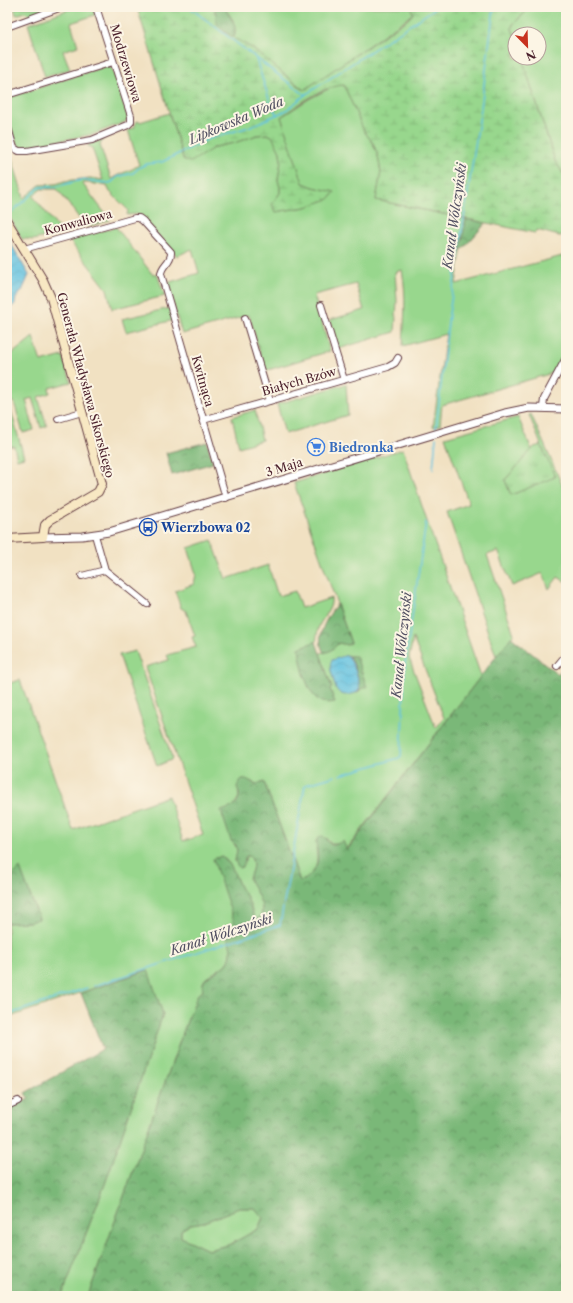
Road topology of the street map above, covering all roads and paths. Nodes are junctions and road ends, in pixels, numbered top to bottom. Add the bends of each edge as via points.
1 (62, 7) edge
2 (96, 7) edge
3 (7, 27) edge
4 (113, 62) junction
5 (7, 95) edge
6 (7, 125) edge
7 (7, 221) edge
8 (24, 249) junction
9 (162, 269) joint
10 (321, 305) dead end
11 (245, 318) dead end
12 (398, 358) dead end
13 (566, 358) edge
14 (344, 380) junction
15 (270, 401) junction
16 (543, 407) junction
17 (566, 408) edge
18 (82, 412) junction
19 (58, 419) dead end
20 (203, 420) junction
21 (226, 498) junction
22 (95, 535) junction
23 (43, 537) junction
24 (7, 539) edge
25 (105, 570) junction
26 (82, 576) dead end
27 (147, 604) dead end
28 (566, 655) edge
29 (557, 666) dead end
30 (18, 1101) dead end
31 (7, 1106) edge

1 - 3 street
2 - 4 street, Modrzewiowa
4 - 5 street
4 - 6 street, Modrzewiowa via 131,116 128,125 92,140 19,151 14,148
7 - 8 main road, Generała Władysława Sikorskiego
8 - 9 street, Konwaliowa via 139,218 171,252 172,256
8 - 18 main road, Generała Władysława Sikorskiego via 51,298
9 - 20 street, Kwitnąca via 161,274
10 - 14 street
11 - 15 street
12 - 14 street, Białych Bzów via 392,365
13 - 16 street via 544,399
14 - 15 street, Białych Bzów
15 - 20 street, Białych Bzów
16 - 17 street, 3 Maja
16 - 21 street, 3 Maja via 505,413
18 - 19 street
18 - 23 main road, Generała Władysława Sikorskiego via 101,487 95,494 50,520 45,526
20 - 21 street, Kwitnąca
21 - 22 street, 3 Maja
22 - 23 street, 3 Maja
22 - 25 street
23 - 24 main road, 3 Maja
25 - 26 street
25 - 27 street
28 - 29 street
30 - 31 street

